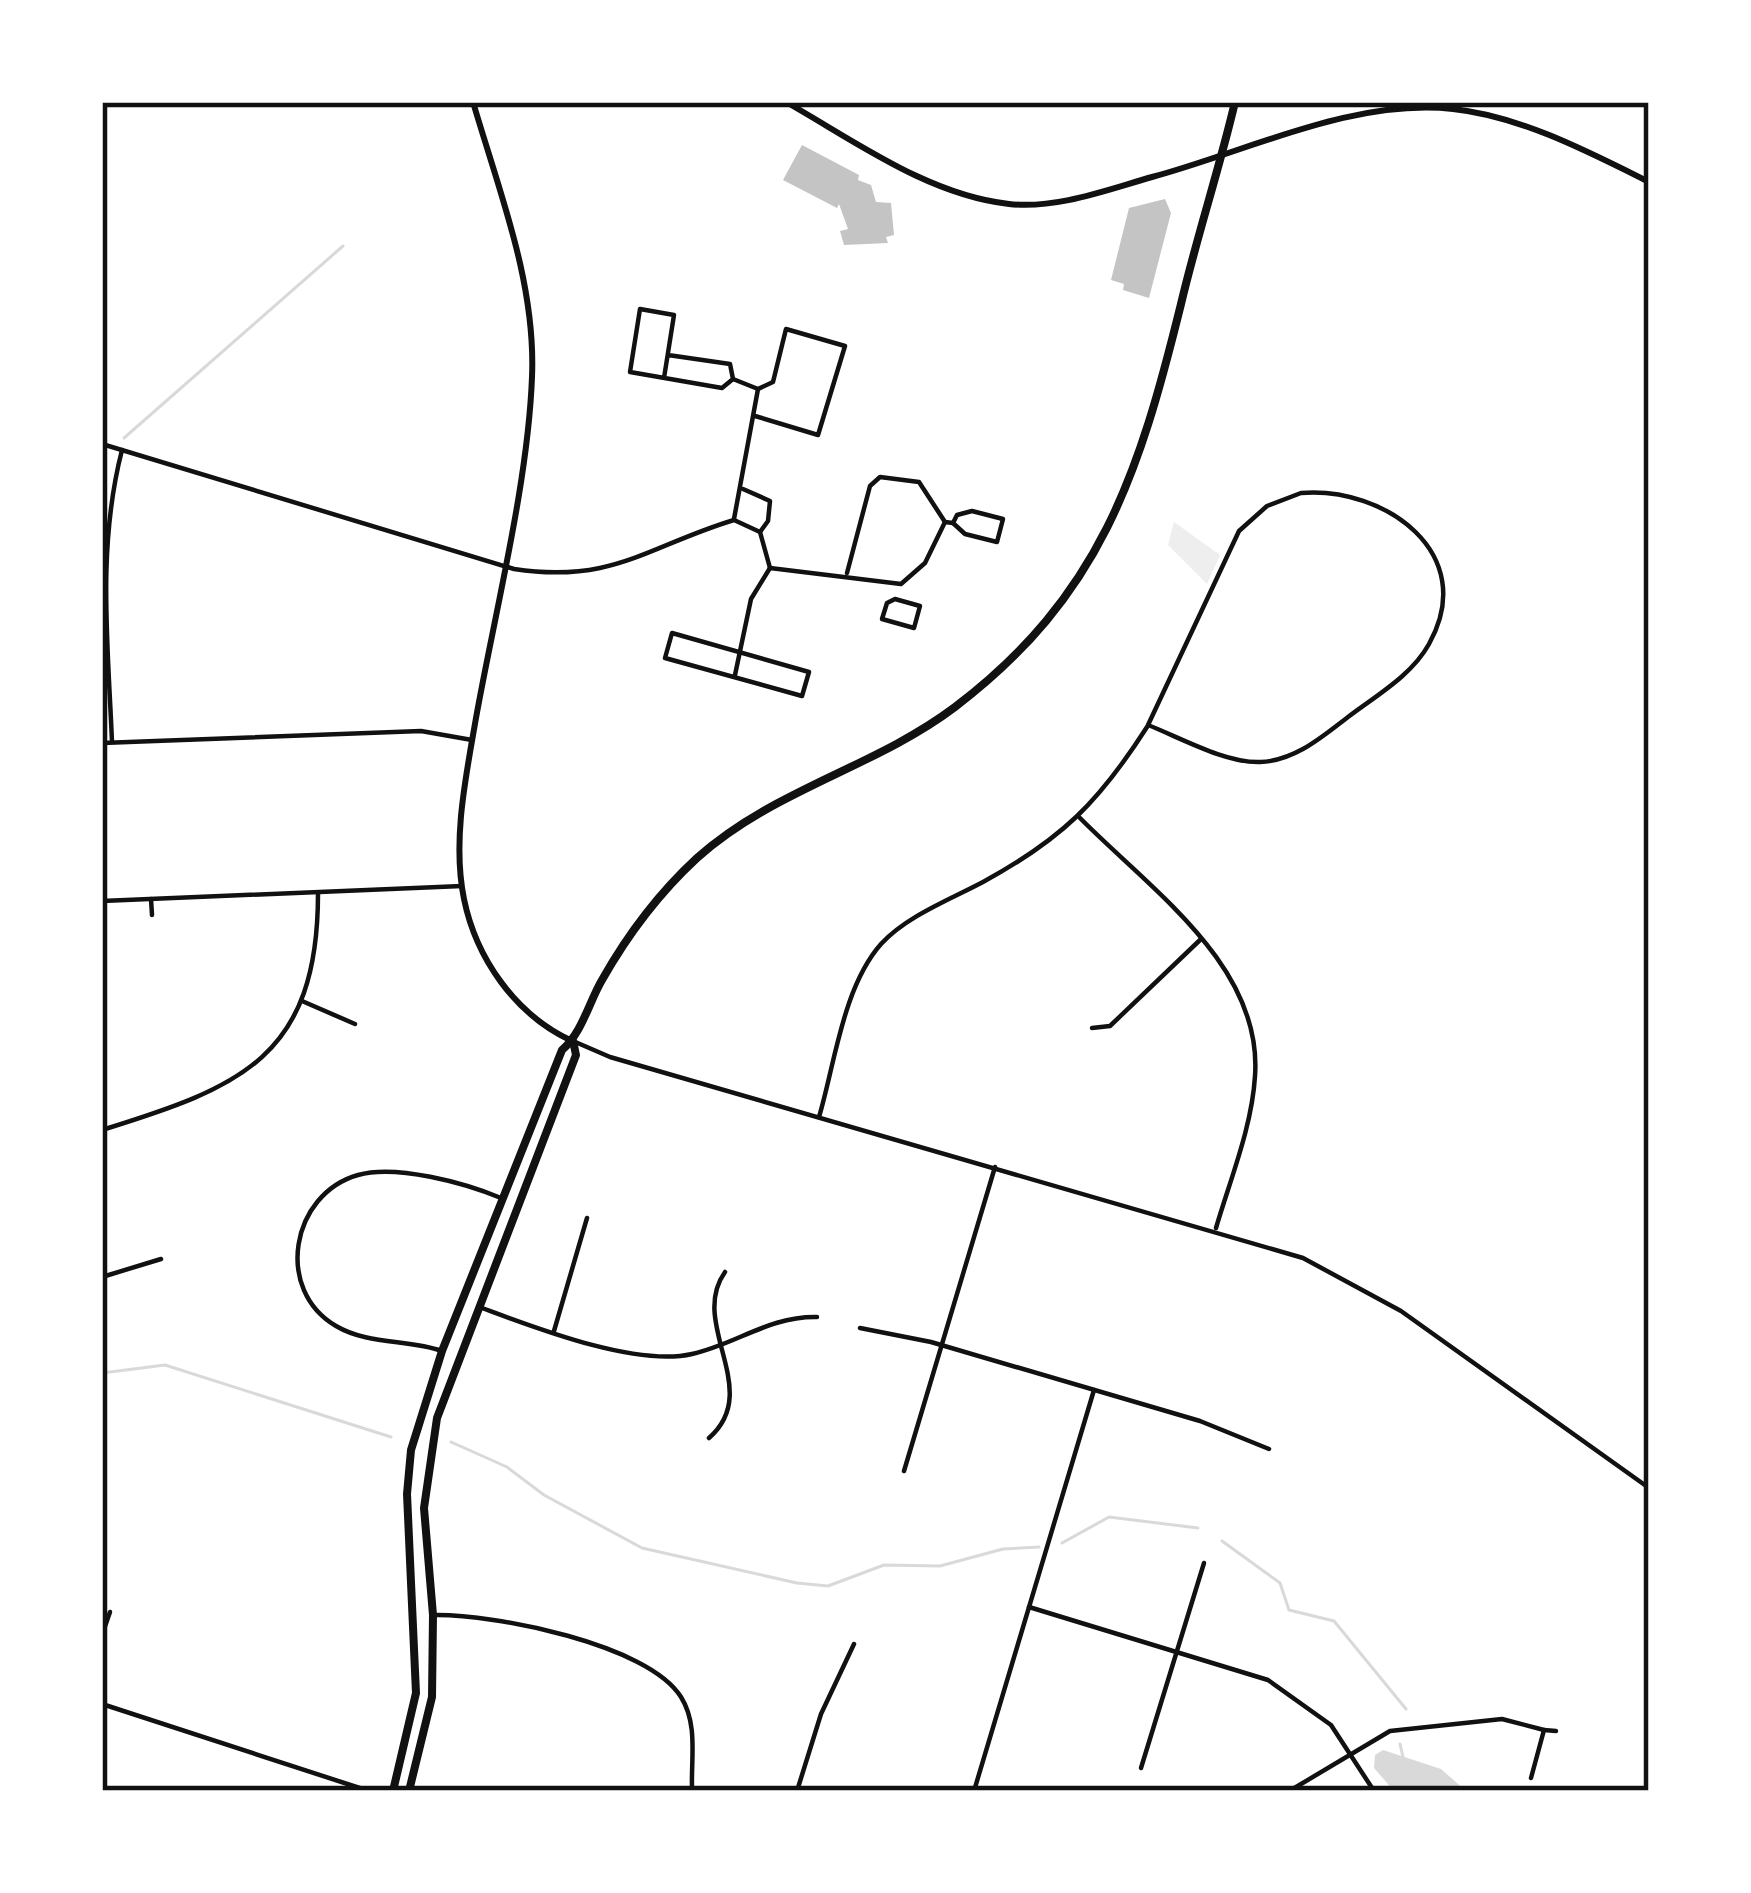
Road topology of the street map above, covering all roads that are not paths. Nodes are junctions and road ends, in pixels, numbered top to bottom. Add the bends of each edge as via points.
1 (473, 102) edge
2 (786, 102) edge
3 (1235, 102) edge
4 (1222, 156) junction
5 (1649, 182) edge
6 (668, 355) junction
7 (664, 378) junction
8 (733, 379) junction
9 (758, 389) junction
10 (755, 416) junction
11 (102, 444) edge
12 (122, 450) junction
13 (743, 490) junction
14 (734, 520) junction
15 (949, 522) junction
16 (760, 532) junction
17 (503, 566) junction
18 (770, 568) junction
19 (847, 576) junction
20 (894, 585) junction
21 (895, 599) junction
22 (741, 653) junction
23 (734, 677) junction
24 (1148, 725) junction
25 (472, 740) junction
26 (112, 742) junction
27 (102, 743) edge
28 (1080, 818) junction
29 (461, 886) junction
30 (319, 892) junction
31 (152, 898) junction
32 (102, 901) edge
33 (152, 915) dead end
34 (1200, 940) junction
35 (302, 1001) junction
36 (355, 1024) dead end
37 (1092, 1028) dead end
38 (573, 1041) junction
39 (819, 1117) junction
40 (102, 1130) edge
41 (995, 1167) junction
42 (502, 1198) junction
43 (586, 1218) dead end
44 (1216, 1230) junction
45 (161, 1258) dead end
46 (725, 1272) dead end
47 (102, 1277) edge
48 (477, 1306) junction
49 (817, 1317) dead end
50 (860, 1328) dead end
51 (554, 1331) junction
52 (723, 1344) junction
53 (942, 1346) junction
54 (442, 1351) junction
55 (1094, 1390) junction
56 (709, 1438) dead end
57 (1269, 1449) dead end
58 (904, 1471) dead end
59 (1649, 1488) edge
60 (1204, 1563) dead end
61 (1029, 1607) junction
62 (110, 1612) dead end
63 (433, 1615) junction
64 (102, 1635) edge
65 (854, 1644) dead end
66 (1177, 1652) junction
67 (102, 1704) edge
68 (1544, 1730) junction
69 (1556, 1730) dead end
70 (1350, 1750) junction
71 (1141, 1768) dead end
72 (1531, 1778) dead end
73 (692, 1787) junction
74 (1291, 1790) edge
75 (370, 1791) edge
76 (393, 1791) edge
77 (409, 1791) edge
78 (666, 1791) edge
79 (718, 1791) edge
80 (797, 1791) edge
81 (974, 1791) edge
82 (1374, 1791) edge

1 - 17 street via 517,252 532,339
2 - 4 street via 945,188 1008,204 1068,200
3 - 4 main road
4 - 5 street via 1371,115 1453,109 1530,130
4 - 38 main road via 1144,447 1069,592 952,709 770,804 698,857 639,921
6 - 7 street
6 - 7 street via 674,315 640,309 629,372
6 - 8 street via 730,364
7 - 8 street via 722,388
8 - 9 street
9 - 10 street
9 - 10 street via 777,377 786,329 845,346 818,435
10 - 13 street
11 - 12 street
12 - 17 street
12 - 26 street via 104,559
13 - 14 street
13 - 16 street via 770,501
14 - 16 street
14 - 17 street via 596,571
15 - 15 street via 997,542 1003,519 972,511
15 - 19 street via 919,482 880,477 866,497
15 - 20 street via 925,563
16 - 18 street
17 - 25 street
18 - 19 street
18 - 22 street via 751,599
19 - 20 street
20 - 21 street
21 - 21 street via 882,620 914,628 920,606
22 - 23 street
22 - 23 street via 809,671 806,683 802,696
22 - 23 street via 672,633 665,658
24 - 24 street via 1253,762 1286,757 1320,738 1412,667 1431,640 1442,594 1426,544 1396,513 1342,494 1301,493 1267,506 1231,544
24 - 28 street
25 - 26 street via 422,730
25 - 29 street
26 - 27 street
28 - 34 street
28 - 39 street via 882,944 860,980
29 - 30 street
29 - 38 street via 476,938 501,982 531,1015
30 - 31 street
30 - 35 street
31 - 32 street
31 - 33 street
34 - 37 street via 1111,1026
34 - 44 street via 1234,981 1256,1059
35 - 36 street
35 - 40 street via 267,1053 235,1080
38 - 39 street
38 - 42 main road via 562,1050
38 - 48 main road via 576,1055
39 - 41 street
41 - 44 street
41 - 53 street
42 - 54 main road
42 - 54 street via 366,1173 332,1186 304,1223 298,1273 325,1319 356,1335
43 - 51 street
44 - 59 street via 1303,1258 1373,1293
45 - 47 street
46 - 52 street via 712,1304
48 - 51 street
48 - 63 main road via 428,1470 424,1533
49 - 52 street via 766,1323
50 - 53 street
51 - 52 street via 666,1357
52 - 56 street via 730,1409
53 - 55 street
53 - 58 street
54 - 76 main road via 411,1450 416,1693
55 - 57 street
55 - 61 street
60 - 66 street
61 - 66 street
61 - 81 street
62 - 64 street
63 - 73 street via 497,1618 653,1668 687,1708
63 - 77 main road via 432,1697
65 - 80 street
66 - 70 street via 1268,1681 1319,1715
66 - 71 street
67 - 75 street
68 - 69 street
68 - 70 street via 1502,1719 1426,1725 1376,1735
68 - 72 street
70 - 74 street
70 - 82 street
73 - 78 street
73 - 79 street

